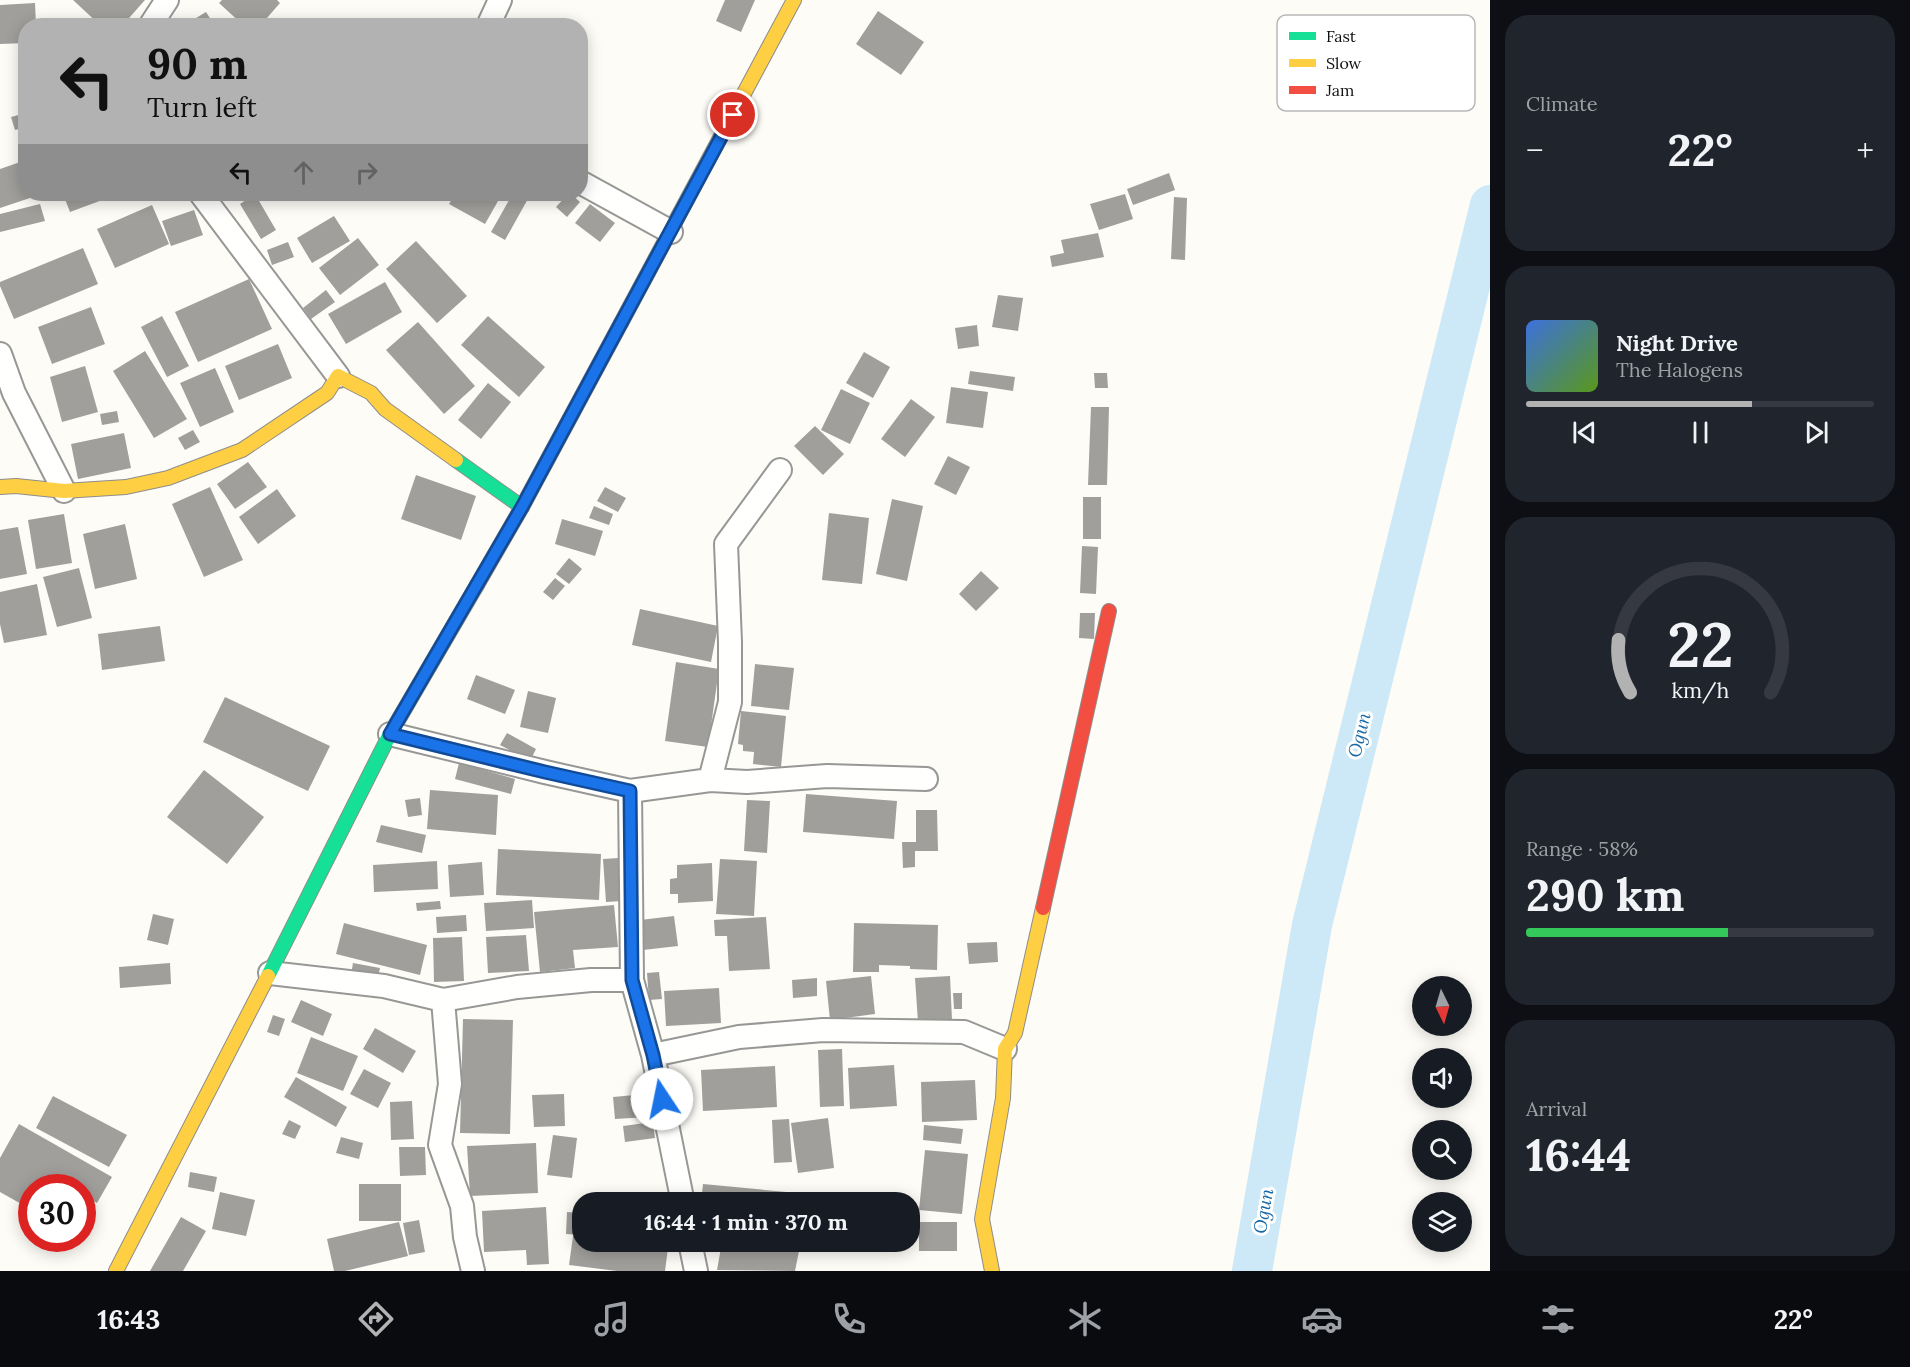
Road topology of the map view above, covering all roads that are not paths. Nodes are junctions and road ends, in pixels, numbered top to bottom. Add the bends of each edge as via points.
1 (167, 0) edge
2 (500, 0) edge
3 (794, 0) edge
4 (155, 18) edge
5 (492, 18) edge
6 (588, 186) edge
7 (206, 201) edge
8 (671, 232) junction
9 (0, 354) edge
10 (338, 376) junction
11 (780, 470) dead end
12 (0, 487) edge
13 (64, 491) junction
14 (522, 507) junction
15 (1109, 611) dead end
16 (390, 734) junction
17 (926, 779) dead end
18 (710, 780) junction
19 (630, 791) junction
20 (270, 973) junction
21 (632, 980) junction
22 (443, 1000) junction
23 (1005, 1049) junction
24 (653, 1055) junction
25 (680, 1192) edge
26 (692, 1252) edge
27 (116, 1271) edge
28 (473, 1271) edge
29 (696, 1271) edge
30 (992, 1271) edge

1 - 4 street
2 - 5 street
3 - 8 main road
6 - 8 street
7 - 10 street
8 - 14 main road
9 - 13 street via 14,393
10 - 13 main road via 327,393 242,450 149,483
10 - 14 main road via 371,393 385,409
11 - 18 street via 726,544 730,702
12 - 13 main road
14 - 16 main road
15 - 23 main road via 1015,1033
16 - 19 street
16 - 20 main road
17 - 18 street via 827,776 747,782
18 - 19 street
19 - 21 street
20 - 22 street via 384,986
20 - 27 main road
21 - 22 street via 517,987
21 - 24 street
22 - 28 street via 450,1084 440,1145 462,1206
23 - 24 street via 964,1032 823,1030 739,1037
23 - 30 main road via 1003,1098 982,1219
24 - 25 street
26 - 29 street

